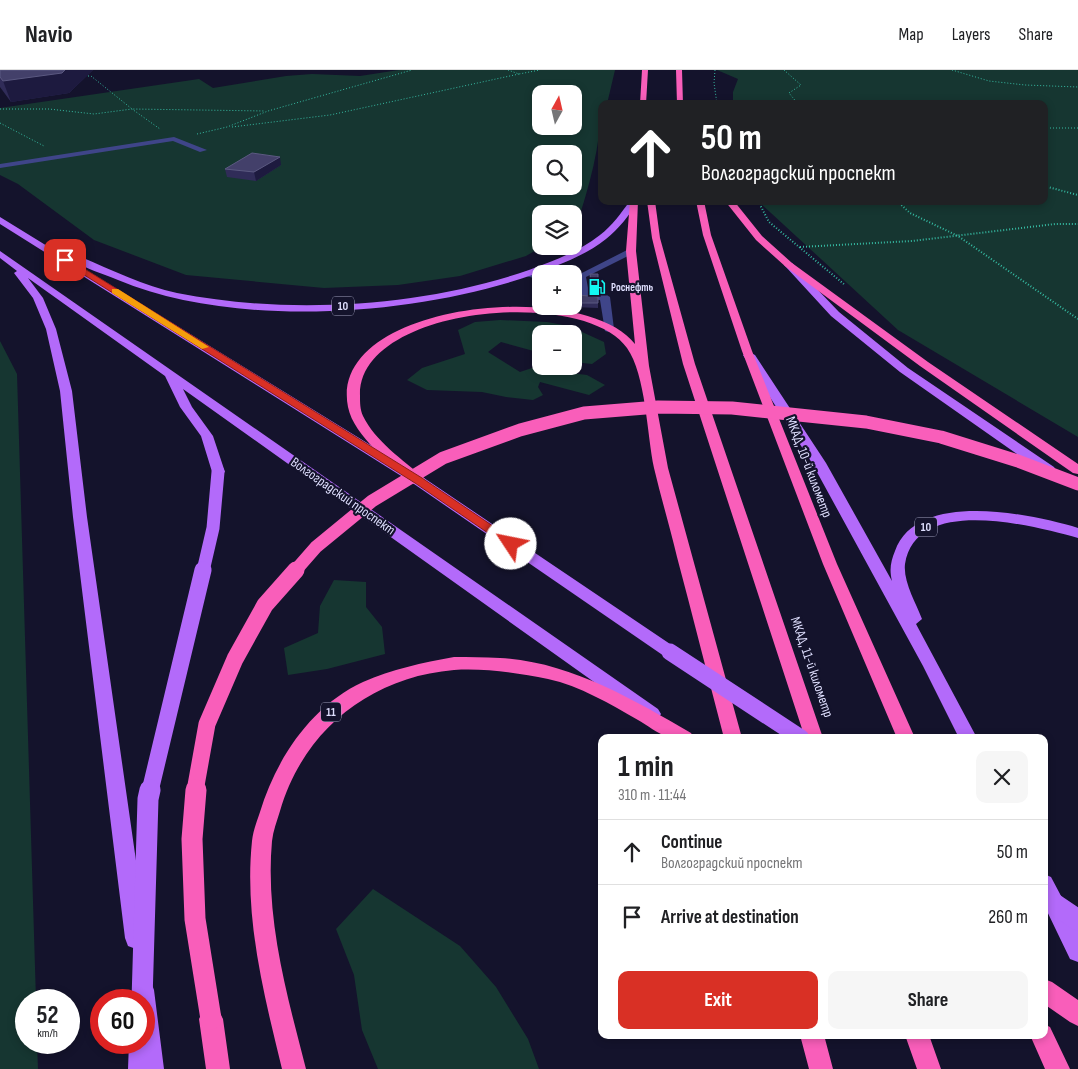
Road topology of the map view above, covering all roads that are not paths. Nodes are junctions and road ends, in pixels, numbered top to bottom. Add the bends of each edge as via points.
1 (645, 70) edge
2 (679, 70) edge
3 (643, 100) edge
4 (680, 100) edge
5 (203, 150) dead end
6 (0, 166) edge
7 (632, 205) edge
8 (634, 205) edge
9 (652, 205) edge
10 (701, 205) edge
11 (732, 205) edge
12 (0, 220) edge
13 (35, 241) junction
14 (631, 251) junction
15 (6, 258) edge
16 (789, 265) junction
17 (529, 274) junction
18 (532, 274) edge
19 (582, 276) edge
20 (582, 296) edge
21 (532, 308) edge
22 (568, 315) edge
23 (609, 329) junction
24 (747, 351) junction
25 (643, 366) junction
26 (170, 374) junction
27 (1078, 470) edge
28 (419, 480) junction
29 (1078, 484) edge
30 (1078, 488) edge
31 (1078, 533) edge
32 (931, 665) junction
33 (678, 734) edge
34 (679, 734) edge
35 (732, 734) edge
36 (795, 734) edge
37 (813, 734) edge
38 (904, 734) edge
39 (966, 734) edge
40 (1048, 892) edge
41 (1048, 900) edge
42 (1078, 920) edge
43 (1078, 951) edge
44 (142, 989) edge
45 (1048, 993) edge
46 (1078, 1014) edge
47 (813, 1039) edge
48 (918, 1039) edge
49 (1044, 1039) edge
50 (141, 1054) edge
51 (140, 1069) edge
52 (152, 1069) edge
53 (218, 1069) edge
54 (294, 1069) edge
55 (821, 1069) edge
56 (929, 1069) edge
57 (1058, 1069) edge

1 - 3 highway
2 - 4 highway
5 - 6 lane via 174,139
7 - 17 main road, 10 via 599,240
8 - 14 highway
9 - 37 highway, МКАД, 11-й километр via 656,238 689,364
10 - 24 highway, МКАД, 10-й километр via 707,235
11 - 16 highway via 759,238
12 - 13 main road
13 - 17 main road, 10 via 139,286 177,296 278,307 394,302 489,286
13 - 28 main road
14 - 19 lane
14 - 25 highway
15 - 26 main road, Волгоградский проспект
15 - 52 main road via 38,298 51,330 66,391
16 - 27 highway via 924,364
16 - 30 main road via 835,314 904,370
17 - 18 lane
20 - 23 lane via 605,297
21 - 28 highway via 493,309 424,324 373,351 359,367 351,390 354,409 367,432
22 - 23 highway
23 - 25 highway via 628,342
24 - 32 main road via 819,463
24 - 38 highway, МКАД, 10-й километр via 830,564
25 - 35 highway via 661,468
26 - 34 main road, Волгоградский проспект
26 - 44 main road, bridge via 186,407 206,436 218,472 213,528 148,799
28 - 36 main road, bridge
29 - 53 highway, bridge via 949,440 866,422 732,408 658,407 584,413 520,430 443,458 372,500 316,547 266,605 234,660 207,724 196,783 192,839 195,919
31 - 32 main road, 10 via 1059,526 988,514 958,515 911,534 902,546 899,578
32 - 39 main road
33 - 54 highway, 11 via 591,686 549,673 500,664 453,663 414,669 375,683 339,706 315,727 292,755 274,792 263,836 260,898 275,988
40 - 43 main road
41 - 42 main road, bridge
45 - 46 highway
47 - 55 highway
48 - 56 highway
49 - 57 highway
50 - 51 main road

